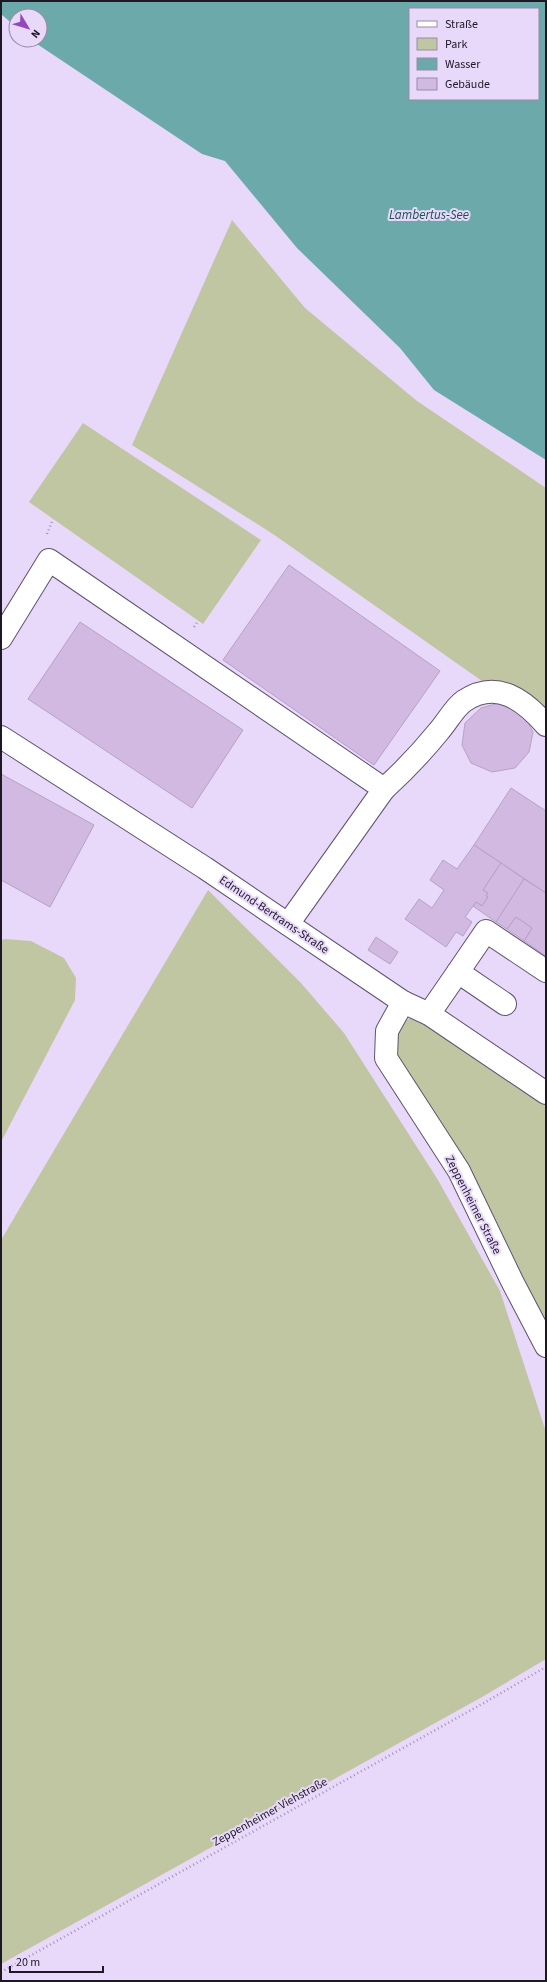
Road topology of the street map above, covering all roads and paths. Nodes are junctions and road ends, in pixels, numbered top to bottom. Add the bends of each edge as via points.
1 (1, 638) edge
2 (546, 724) edge
3 (1, 737) edge
4 (384, 789) junction
5 (288, 924) junction
6 (546, 971) edge
7 (458, 972) junction
8 (403, 1002) junction
9 (505, 1004) dead end
10 (429, 1014) junction
11 (546, 1093) edge
12 (546, 1346) edge
13 (546, 1667) edge
14 (1, 1972) edge

1 - 4 street via 49,560
2 - 4 street via 522,702 502,692 485,692 464,701 404,771
3 - 5 street, Edmund-Bertrams-Straße
4 - 5 street
5 - 8 street, Edmund-Bertrams-Straße
6 - 7 street via 486,931
7 - 9 street
7 - 10 street
8 - 10 street, Edmund-Bertrams-Straße
8 - 12 street, Zeppenheimer Straße via 387,1031 386,1058 459,1171
10 - 11 street, Edmund-Bertrams-Straße
13 - 14 path, Zeppenheimer Viehstraße

